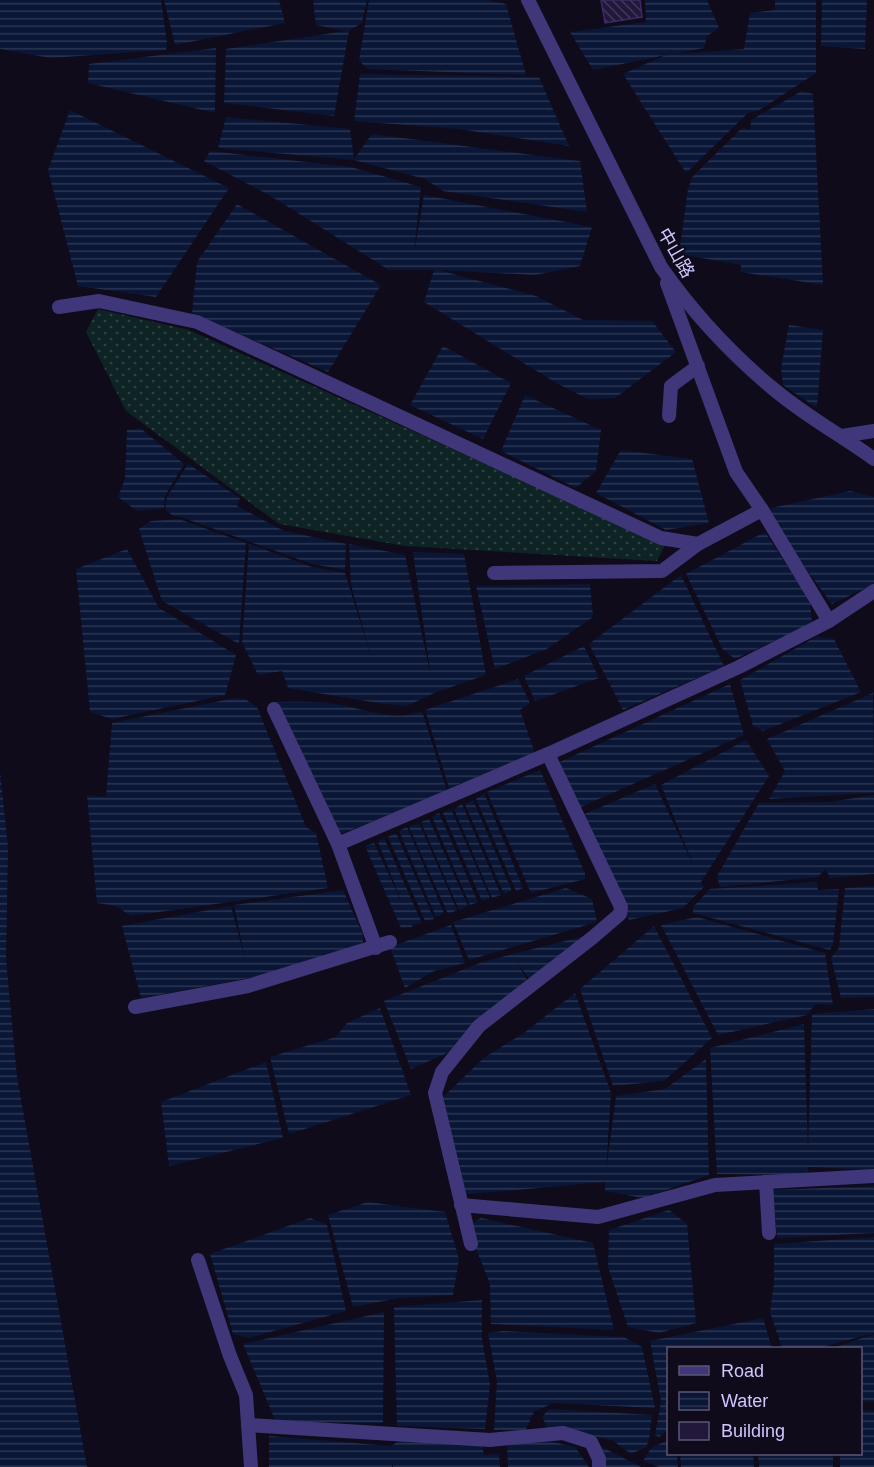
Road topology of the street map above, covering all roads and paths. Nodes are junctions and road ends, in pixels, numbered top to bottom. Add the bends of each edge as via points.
1 (528, 0) edge
2 (661, 267) junction
3 (59, 308) dead end
4 (698, 366) junction
5 (669, 416) dead end
6 (874, 431) edge
7 (842, 436) junction
8 (874, 459) edge
9 (762, 510) junction
10 (698, 544) junction
11 (494, 573) dead end
12 (874, 591) edge
13 (829, 621) junction
14 (274, 709) dead end
15 (548, 754) junction
16 (338, 844) junction
17 (390, 942) dead end
18 (376, 948) junction
19 (135, 1006) dead end
20 (874, 1176) edge
21 (766, 1182) junction
22 (462, 1205) junction
23 (769, 1233) dead end
24 (471, 1244) dead end
25 (198, 1260) dead end
26 (248, 1425) junction
27 (251, 1467) edge
28 (599, 1467) edge

1 - 2 street, 中山路
2 - 4 street
2 - 7 street, 中山路 via 717,338 777,392
3 - 10 street via 99,301 197,322 661,538
4 - 5 street via 671,386
4 - 9 street via 736,472
6 - 7 street
7 - 8 street, 中山路
9 - 10 street
9 - 13 street
10 - 11 street via 662,571
12 - 13 street
13 - 15 street via 739,667
14 - 16 street
15 - 16 street
15 - 22 street via 621,907 620,914 479,1026 442,1072 435,1093
16 - 18 street
17 - 18 street
18 - 19 street via 248,986
20 - 21 street
21 - 22 street via 715,1185 598,1217
21 - 23 street
22 - 24 street
25 - 26 street via 246,1395
26 - 27 street
26 - 28 street via 490,1440 563,1433 591,1442

